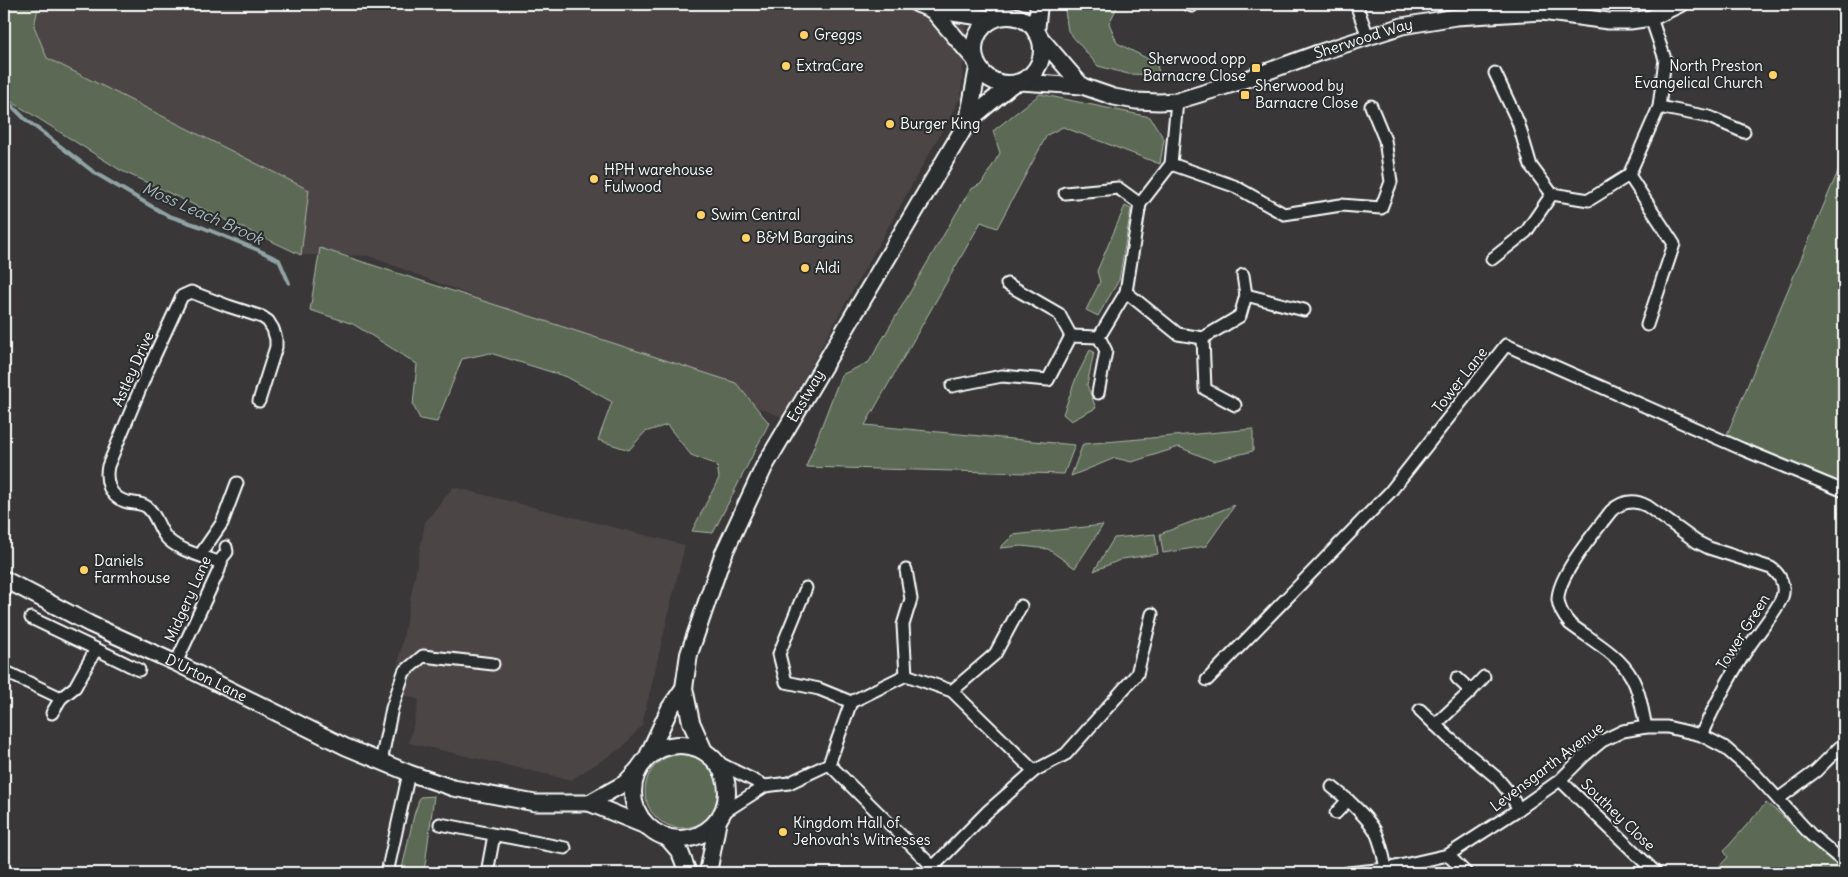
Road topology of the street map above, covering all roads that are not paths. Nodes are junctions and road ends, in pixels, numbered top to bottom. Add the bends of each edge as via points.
1 (917, 4) edge
2 (1017, 4) edge
3 (1039, 4) edge
4 (1356, 4) edge
5 (1680, 4) edge
6 (1543, 8) edge
7 (932, 10) junction
8 (998, 18) junction
9 (1651, 18) junction
10 (1037, 33) junction
11 (1368, 37) junction
12 (977, 64) junction
13 (1495, 73) dead end
14 (1016, 83) junction
15 (1082, 86) junction
16 (1177, 101) junction
17 (1370, 106) dead end
18 (1659, 107) junction
19 (968, 121) junction
20 (1744, 132) dead end
21 (1171, 164) junction
22 (1628, 175) junction
23 (1065, 193) dead end
24 (1552, 194) junction
25 (1140, 204) junction
26 (1492, 259) dead end
27 (1243, 274) dead end
28 (1007, 284) dead end
29 (1126, 292) junction
30 (1246, 295) junction
31 (1304, 310) dead end
32 (1647, 326) dead end
33 (1071, 336) junction
34 (1099, 337) junction
35 (1203, 338) junction
36 (952, 386) dead end
37 (1098, 393) dead end
38 (259, 401) dead end
39 (1235, 405) dead end
40 (237, 483) dead end
41 (1844, 491) edge
42 (226, 547) dead end
43 (200, 556) junction
44 (221, 562) junction
45 (906, 570) dead end
46 (6, 585) edge
47 (806, 588) dead end
48 (1021, 606) dead end
49 (1152, 614) dead end
50 (31, 618) dead end
51 (96, 650) junction
52 (176, 663) junction
53 (493, 664) dead end
54 (140, 670) dead end
55 (4, 671) edge
56 (906, 675) junction
57 (1484, 677) dead end
58 (1457, 678) dead end
59 (1206, 680) dead end
60 (684, 688) junction
61 (952, 691) junction
62 (1471, 691) junction
63 (61, 698) junction
64 (851, 702) junction
65 (1420, 710) dead end
66 (52, 713) dead end
67 (1435, 725) junction
68 (1646, 727) junction
69 (1701, 736) junction
70 (1844, 742) edge
71 (709, 756) junction
72 (381, 762) junction
73 (643, 763) junction
74 (828, 764) junction
75 (1034, 770) junction
76 (409, 773) junction
77 (1560, 780) junction
78 (765, 786) junction
79 (1332, 787) dead end
80 (1778, 799) junction
81 (1348, 800) junction
82 (589, 803) junction
83 (1519, 810) junction
84 (1336, 813) dead end
85 (720, 817) junction
86 (440, 824) dead end
87 (648, 827) junction
88 (494, 835) junction
89 (667, 837) junction
90 (565, 848) dead end
91 (1448, 855) junction
92 (1844, 862) edge
93 (1386, 869) junction
94 (930, 871) edge
95 (387, 873) edge
96 (487, 873) edge
97 (688, 873) edge
98 (708, 873) edge
99 (1348, 873) edge
100 (1466, 873) edge
101 (1655, 873) edge

1 - 7 street
2 - 8 main road
3 - 10 main road
4 - 11 street
5 - 9 street, Sherwood Way
6 - 9 street, Sherwood Way via 1608,21
6 - 11 street, Sherwood Way via 1456,17 1402,26
7 - 8 street
7 - 12 street
8 - 10 main road via 1020,18
8 - 12 main road via 979,32 973,50
9 - 18 street via 1664,59
10 - 14 main road via 1041,46 1039,63 1029,77
10 - 15 street
11 - 16 street, Sherwood Way
12 - 14 main road via 993,81
12 - 19 main road, Eastway
13 - 24 street via 1518,122 1531,166
14 - 15 street, Sherwood Way
14 - 19 main road, Eastway
15 - 16 street, Sherwood Way via 1136,101
16 - 21 street
17 - 21 street via 1385,140 1391,182 1381,208 1341,204 1284,214 1234,186
18 - 20 street via 1709,118
18 - 22 street
19 - 60 main road, Eastway via 764,467 723,555 689,654
21 - 25 street
22 - 24 street via 1589,200
22 - 32 street via 1674,244
23 - 25 street via 1118,188
24 - 26 street via 1526,232
25 - 29 street
27 - 30 street
28 - 33 street via 1059,314
29 - 34 street
29 - 35 street via 1178,334
30 - 31 street
30 - 35 street via 1240,316
33 - 34 street
33 - 36 street via 1048,380 1002,376
34 - 37 street via 1106,351
35 - 39 street via 1205,389
38 - 43 street, Astley Drive via 276,347 268,321 191,292 186,293 147,372 106,475 111,492 117,498 145,505 166,538
40 - 43 street via 222,523
41 - 59 street, Tower Lane via 1506,345 1390,492
42 - 44 street, Midgery Lane via 227,552
43 - 44 street, Astley Drive
44 - 52 street, Midgery Lane
45 - 56 street via 911,599 903,625
46 - 52 street, D'Urton Lane
47 - 64 street via 779,654 786,682 819,689
48 - 61 street via 995,654
49 - 75 street via 1137,674 1066,754
50 - 51 street
51 - 54 street
51 - 63 street via 75,687
52 - 72 street, D'Urton Lane
53 - 72 street via 423,656 404,672 392,708
55 - 63 street
56 - 61 street
56 - 64 street
57 - 62 street
58 - 62 street
60 - 71 main road, Eastway via 691,722
60 - 73 main road, Eastway via 670,708
61 - 75 street
62 - 67 street
63 - 66 street
64 - 74 street
65 - 67 street
67 - 83 street via 1497,778
68 - 69 street, Levensgarth Avenue via 1667,727
68 - 69 street, Tower Green via 1632,678 1618,659 1570,624 1558,600 1564,576 1611,510 1629,502 1648,506 1684,534 1709,548 1771,568 1783,585 1782,598 1749,646
68 - 77 street, Levensgarth Avenue via 1623,731 1602,741
69 - 80 street, Levensgarth Avenue via 1737,757
70 - 80 street via 1816,770
71 - 73 main road via 689,746 674,745 660,749
71 - 78 street
71 - 85 main road via 723,773 727,786
72 - 76 street, D'Urton Lane
73 - 82 street, D'Urton Lane via 625,783
73 - 87 main road via 633,792 640,817
74 - 78 street via 789,783
74 - 94 street via 919,854
75 - 94 street via 987,812
76 - 82 street, D'Urton Lane via 454,788 535,803
76 - 95 street
77 - 83 street, Levensgarth Avenue
77 - 101 street, Southey Close
78 - 85 street
79 - 81 street
80 - 92 street, Levensgarth Avenue via 1811,835
81 - 84 street
81 - 93 street via 1377,833
82 - 87 street, D'Urton Lane
83 - 91 street, Levensgarth Avenue
85 - 89 main road via 710,828 690,838
85 - 98 main road
86 - 88 street
87 - 89 main road
88 - 90 street
88 - 96 street
89 - 97 main road via 680,852
91 - 93 street, Levensgarth Avenue
91 - 100 street
93 - 99 street, Levensgarth Avenue

